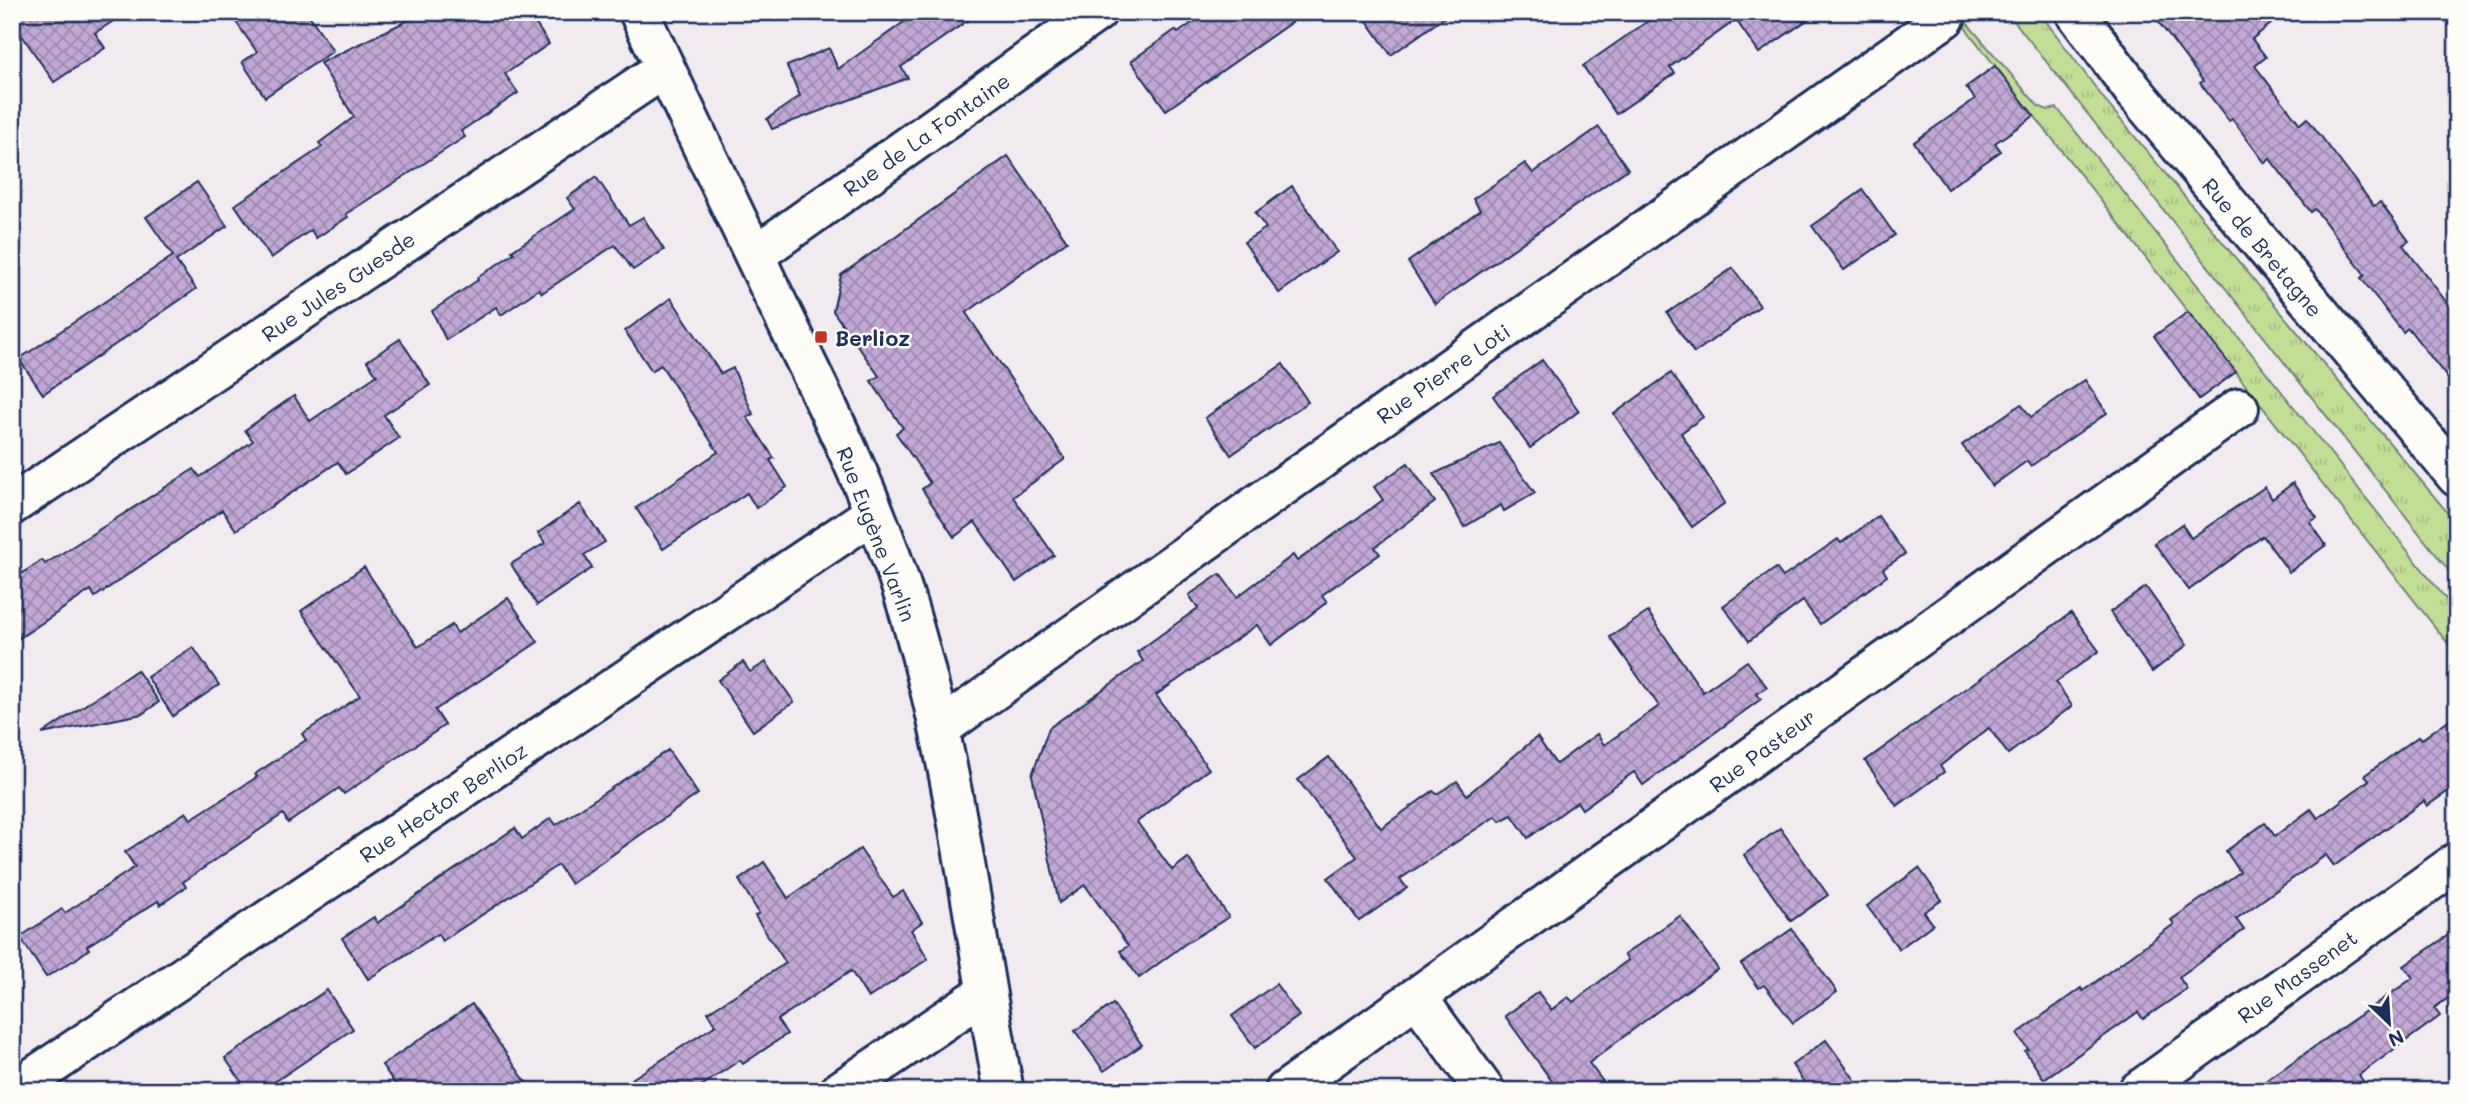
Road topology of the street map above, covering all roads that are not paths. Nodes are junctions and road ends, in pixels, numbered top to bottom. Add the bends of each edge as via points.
1 (639, 12) edge
2 (1097, 12) edge
3 (2075, 12) edge
4 (1945, 18) dead end
5 (665, 68) junction
6 (755, 256) junction
7 (2239, 408) dead end
8 (2457, 477) edge
9 (12, 505) edge
10 (874, 513) junction
11 (941, 728) junction
12 (2457, 862) edge
13 (985, 993) junction
14 (1418, 997) junction
15 (13, 1091) edge
16 (840, 1091) edge
17 (1004, 1091) edge
18 (1285, 1091) edge
19 (1485, 1091) edge
20 (2138, 1091) edge

1 - 5 street, Rue Eugène Varlin
2 - 6 street, Rue de La Fontaine
3 - 8 street, Rue de Bretagne via 2133,90
4 - 11 street, Rue Pierre Loti
5 - 6 street, Rue Eugène Varlin
5 - 9 street, Rue Jules Guesde
6 - 10 street, Rue Eugène Varlin
7 - 14 street, Rue Pasteur
10 - 11 street, Rue Eugène Varlin via 902,588
10 - 15 street, Rue Hector Berlioz
11 - 13 street, Rue Eugène Varlin
12 - 20 street, Rue Massenet
13 - 16 street
13 - 17 street, Rue Eugène Varlin
14 - 18 street, Rue Pasteur
14 - 19 street

